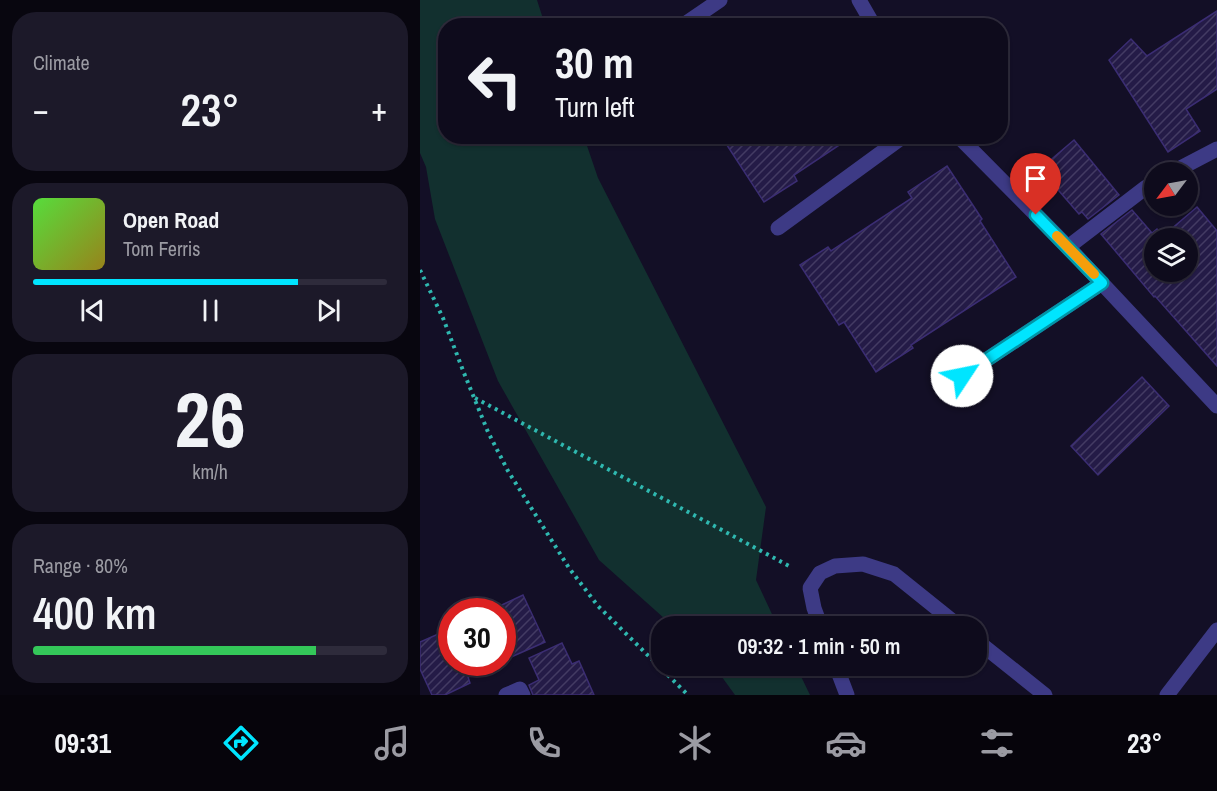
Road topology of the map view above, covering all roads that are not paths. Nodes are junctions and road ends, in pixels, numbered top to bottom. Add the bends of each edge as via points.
1 (720, 0) edge
2 (859, 0) edge
3 (694, 18) edge
4 (869, 18) edge
5 (893, 144) edge
6 (966, 144) edge
7 (1217, 149) edge
8 (1192, 162) edge
9 (1144, 189) edge
10 (778, 228) dead end
11 (1068, 247) junction
12 (1102, 283) junction
13 (962, 376) dead end
14 (1217, 406) edge
15 (817, 616) edge
16 (946, 616) edge
17 (1217, 630) edge
18 (987, 649) edge
19 (840, 676) edge
20 (506, 695) edge
21 (523, 695) edge
22 (848, 695) edge
23 (1045, 695) edge
24 (1167, 695) edge

1 - 3 street
2 - 4 street
5 - 10 street
6 - 11 street
7 - 8 street
9 - 11 street
11 - 12 street
12 - 13 street
12 - 14 street
15 - 16 street via 810,588 820,573 835,566 863,564 894,574
17 - 24 street
18 - 23 street
19 - 22 street
20 - 21 street via 520,689

